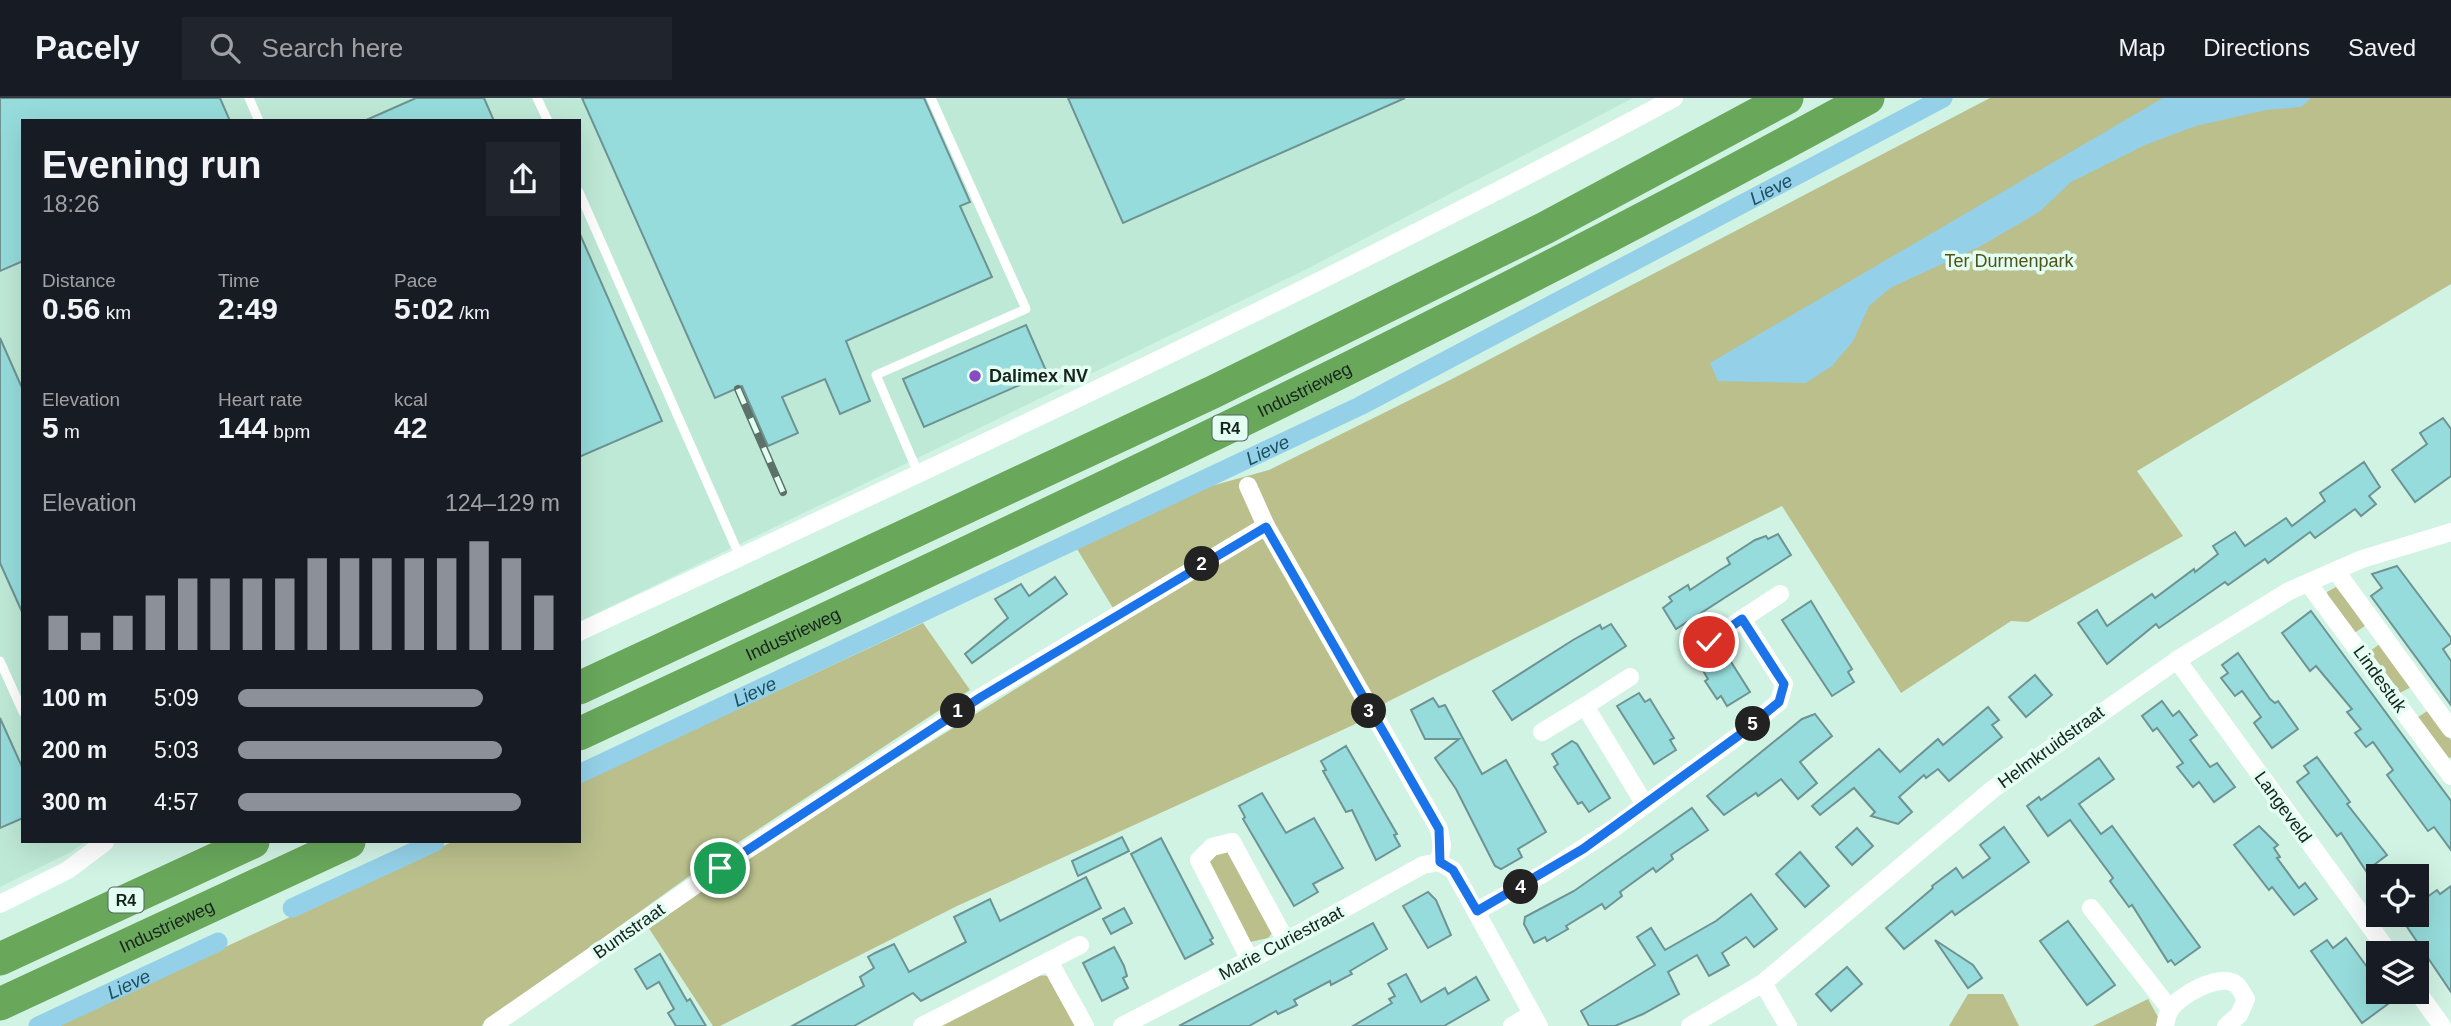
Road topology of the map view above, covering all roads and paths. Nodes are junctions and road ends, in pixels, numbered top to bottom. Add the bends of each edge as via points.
1 (249, 98) edge
2 (537, 98) edge
3 (931, 98) edge
4 (1674, 98) edge
5 (1787, 98) edge
6 (1868, 98) edge
7 (258, 119) edge
8 (547, 119) edge
9 (581, 197) edge
10 (919, 475) junction
11 (1248, 486) dead end
12 (1266, 527) junction
13 (2451, 532) edge
14 (740, 557) junction
15 (2336, 572) junction
16 (2308, 583) junction
17 (1780, 594) dead end
18 (1742, 619) junction
19 (581, 631) edge
20 (1709, 642) dead end
21 (2177, 660) junction
22 (0, 661) edge
23 (1630, 677) dead end
24 (581, 687) edge
25 (1585, 706) junction
26 (21, 708) edge
27 (2451, 729) edge
28 (1542, 732) dead end
29 (581, 733) edge
30 (2451, 776) edge
31 (1644, 803) junction
32 (104, 843) edge
33 (251, 843) edge
34 (337, 844) edge
35 (1440, 862) junction
36 (0, 904) edge
37 (2091, 908) dead end
38 (1477, 911) junction
39 (1286, 941) junction
40 (2381, 941) edge
41 (1080, 945) dead end
42 (0, 959) edge
43 (1250, 960) junction
44 (1049, 961) junction
45 (1763, 983) junction
46 (0, 1004) edge
47 (2426, 1004) edge
48 (2168, 1018) edge
49 (1535, 1020) edge
50 (492, 1026) edge
51 (922, 1026) edge
52 (1085, 1026) edge
53 (1122, 1026) edge
54 (1512, 1026) edge
55 (1690, 1026) edge
56 (1788, 1026) edge
57 (2226, 1026) edge
58 (2442, 1026) edge

1 - 7 lane
2 - 8 lane
3 - 10 lane via 1026,309 876,375
4 - 10 street via 1400,241
5 - 24 highway, R4 via 1545,228 1226,386
6 - 29 highway, Industrieweg / R4 via 1651,215 1225,430
9 - 14 lane
10 - 14 street
11 - 12 street
12 - 35 street via 1439,829
12 - 50 street, Buntstraat via 981,697 727,863
13 - 15 street, Helmkruidstraat via 2362,559
14 - 19 street
15 - 16 street, Helmkruidstraat
15 - 27 street, Lindestuk
16 - 21 street, Helmkruidstraat
16 - 30 street, Lindestuk
17 - 18 street
18 - 20 street
18 - 31 street via 1784,684 1779,702
21 - 40 street, Langeveld
21 - 45 street, Helmkruidstraat via 1993,789
22 - 26 lane
23 - 25 street
25 - 28 street
25 - 31 street
31 - 38 street via 1583,849
32 - 36 street via 68,870
33 - 42 highway, R4
34 - 46 highway, Industrieweg / R4
35 - 38 street via 1453,870
35 - 39 street, Marie Curiestraat via 1423,865
37 - 48 street
38 - 49 street
39 - 43 street, Marie Curiestraat
39 - 43 street via 1232,842 1212,847 1199,860
41 - 44 street
43 - 53 street, Marie Curiestraat
44 - 51 street
44 - 52 street
45 - 55 street, Helmkruidstraat
45 - 56 street
47 - 58 street
48 - 57 street via 2210,981 2228,981 2237,985 2246,999 2239,1015
49 - 54 street

